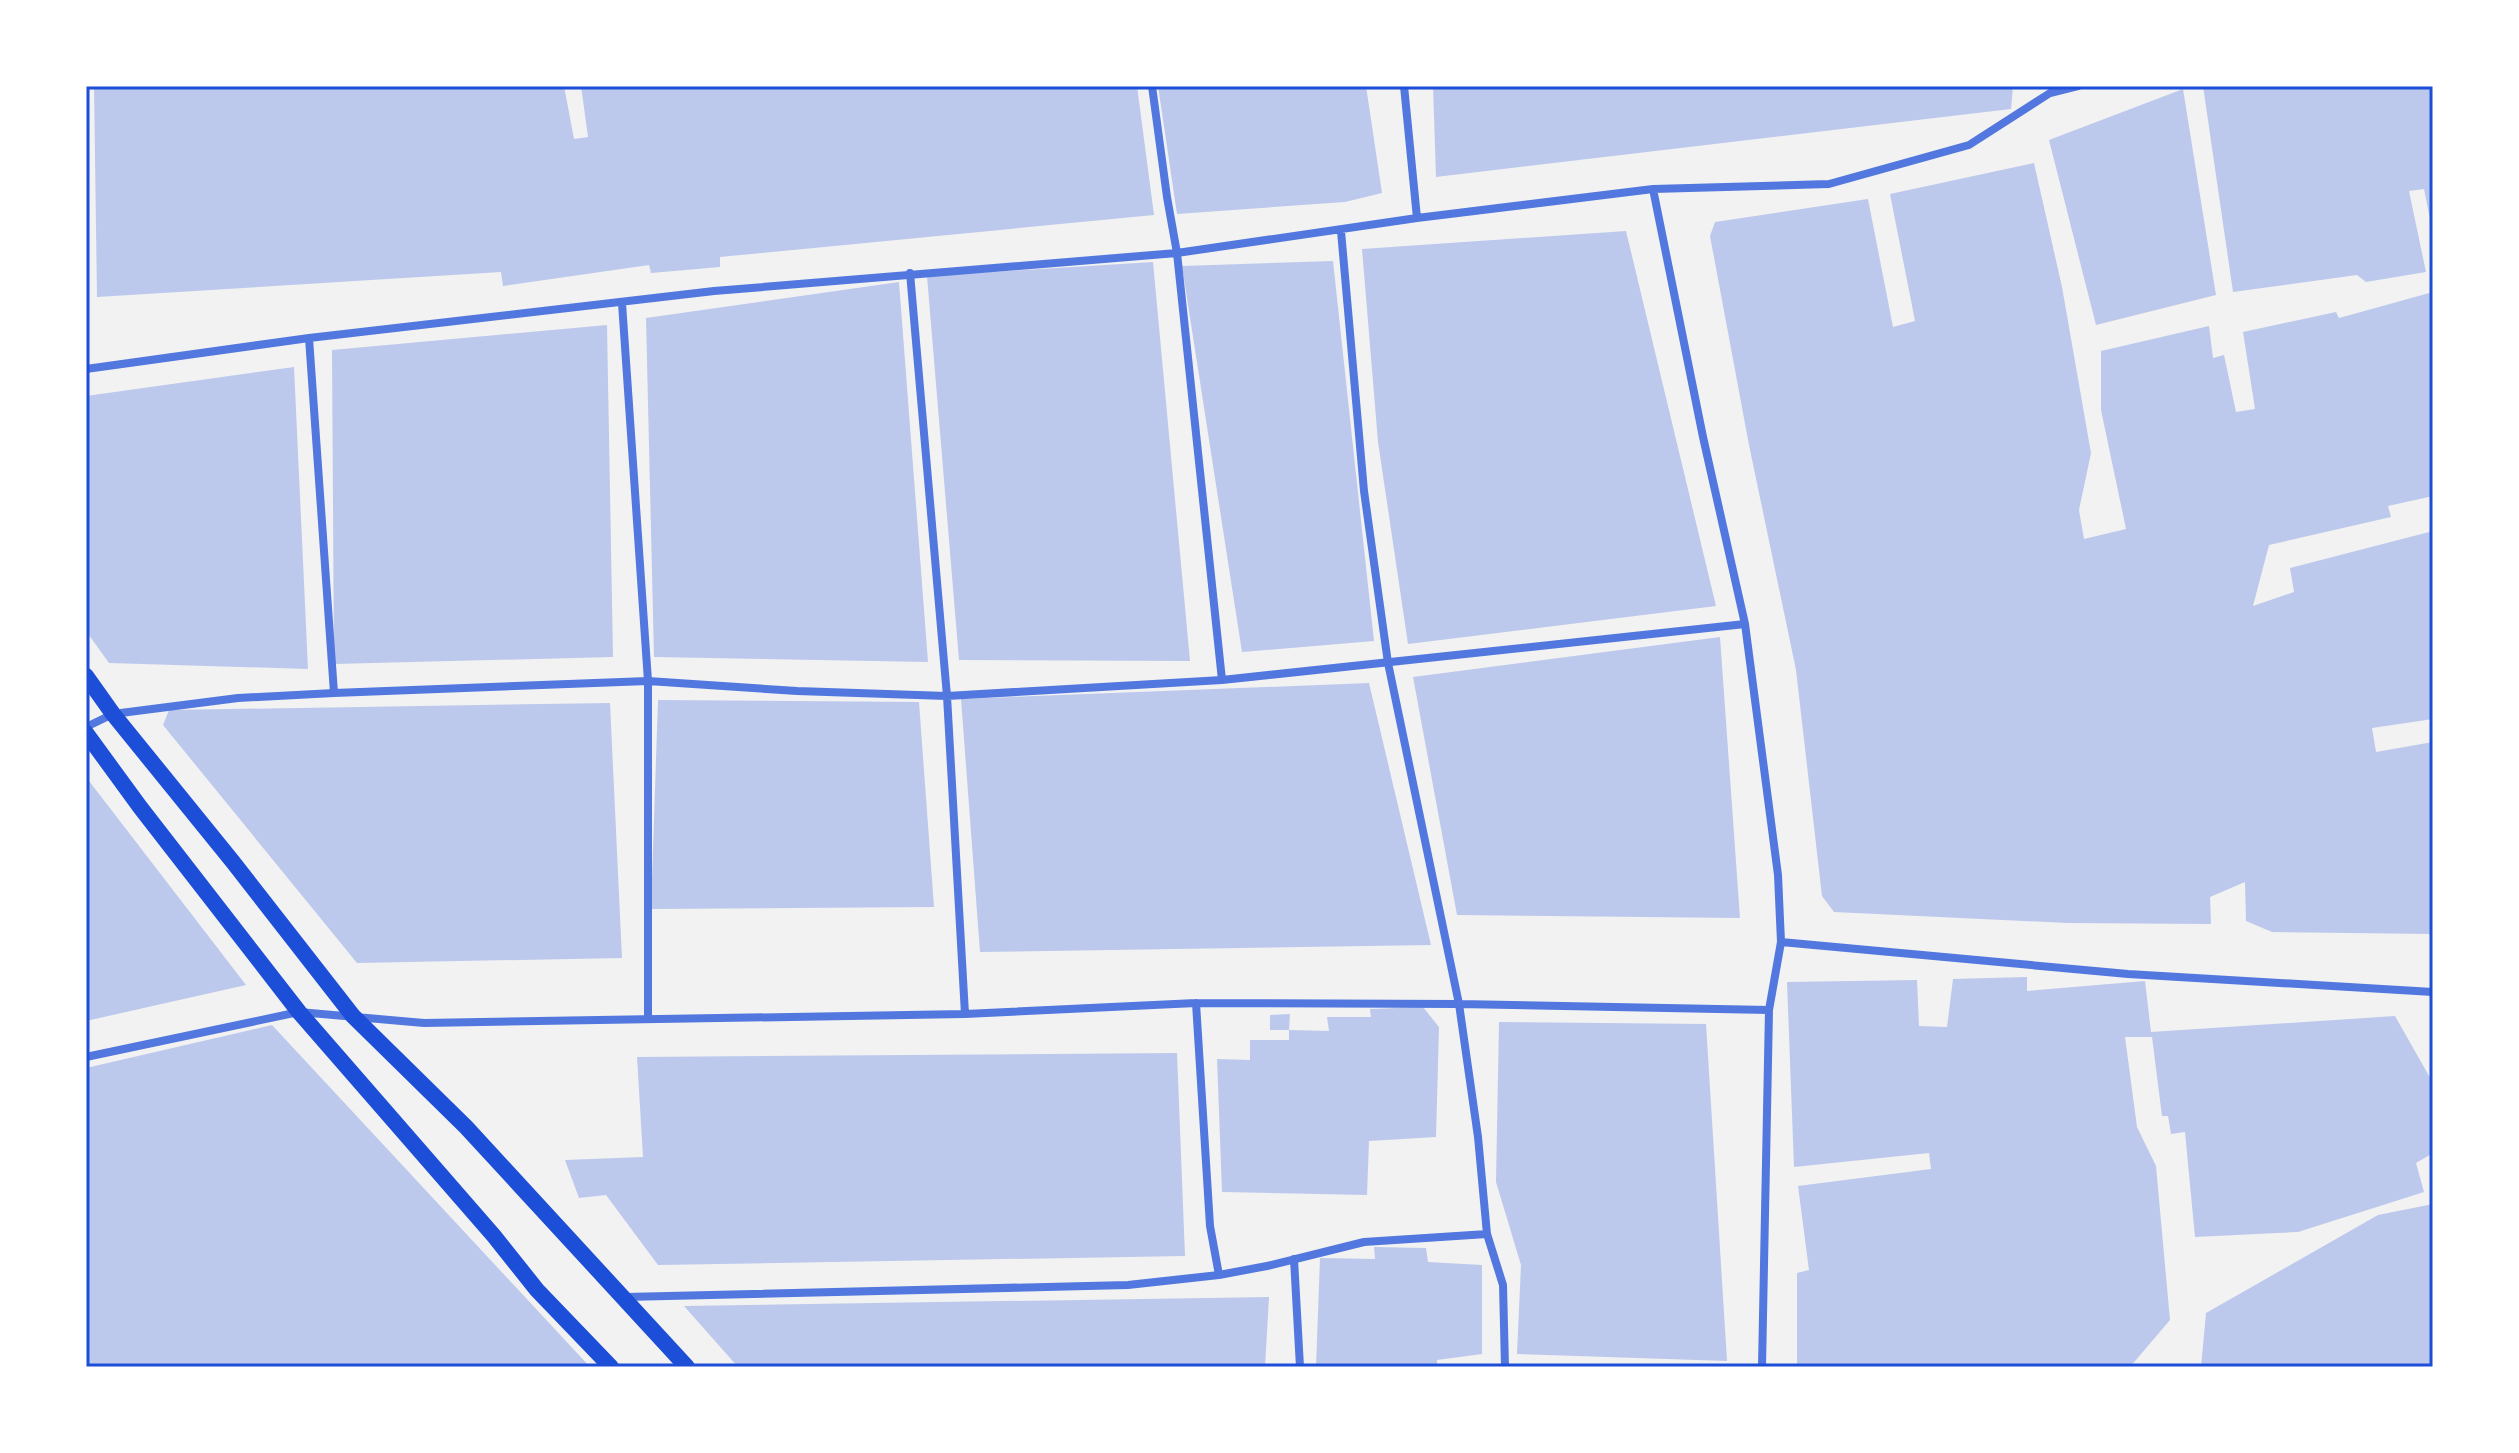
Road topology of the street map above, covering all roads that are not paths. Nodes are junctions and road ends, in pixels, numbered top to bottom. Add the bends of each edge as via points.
1 (1152, 86) edge
2 (1404, 86) edge
3 (2078, 86) edge
4 (1653, 189) junction
5 (1417, 218) junction
6 (1341, 231) junction
7 (1177, 253) junction
8 (910, 273) junction
9 (622, 303) junction
10 (309, 338) junction
11 (86, 369) edge
12 (1745, 624) junction
13 (1388, 663) junction
14 (86, 676) edge
15 (1222, 680) junction
16 (648, 681) junction
17 (334, 693) junction
18 (947, 696) junction
19 (113, 714) junction
20 (86, 730) edge
21 (1781, 942) junction
22 (2433, 992) edge
23 (1196, 1003) junction
24 (1459, 1004) junction
25 (1769, 1010) junction
26 (299, 1012) junction
27 (965, 1014) junction
28 (353, 1016) junction
29 (648, 1019) junction
30 (86, 1057) edge
31 (1487, 1234) junction
32 (1294, 1259) junction
33 (1219, 1275) junction
34 (624, 1297) junction
35 (611, 1367) edge
36 (687, 1367) edge
37 (1300, 1367) edge
38 (1505, 1367) edge
39 (1762, 1367) edge

1 - 7 street
2 - 5 street
3 - 4 street via 2050,93 1969,145 1829,184
4 - 5 street
4 - 12 street
5 - 6 street
6 - 7 street
6 - 13 street via 1364,491
7 - 8 street
7 - 15 street
8 - 9 street
8 - 18 street
9 - 10 street
9 - 16 street
10 - 11 street
10 - 17 street
12 - 13 street
12 - 21 street via 1778,875
13 - 15 street
13 - 24 street
14 - 19 main road
15 - 18 street
16 - 17 street
16 - 18 street
16 - 29 street
17 - 19 street via 238,698
18 - 27 street
19 - 20 street
19 - 28 main road
20 - 26 main road
21 - 22 street via 2128,974
21 - 25 street
23 - 24 street
23 - 27 street
23 - 33 street via 1208,1210
24 - 25 street
24 - 31 street
25 - 39 street
26 - 28 street
26 - 30 street
26 - 35 main road via 537,1290
27 - 29 street
28 - 29 street via 424,1023
28 - 34 main road via 466,1127
31 - 32 street via 1364,1242
31 - 38 street via 1503,1285
32 - 33 street
32 - 37 street
33 - 34 street via 1128,1285
34 - 36 main road

